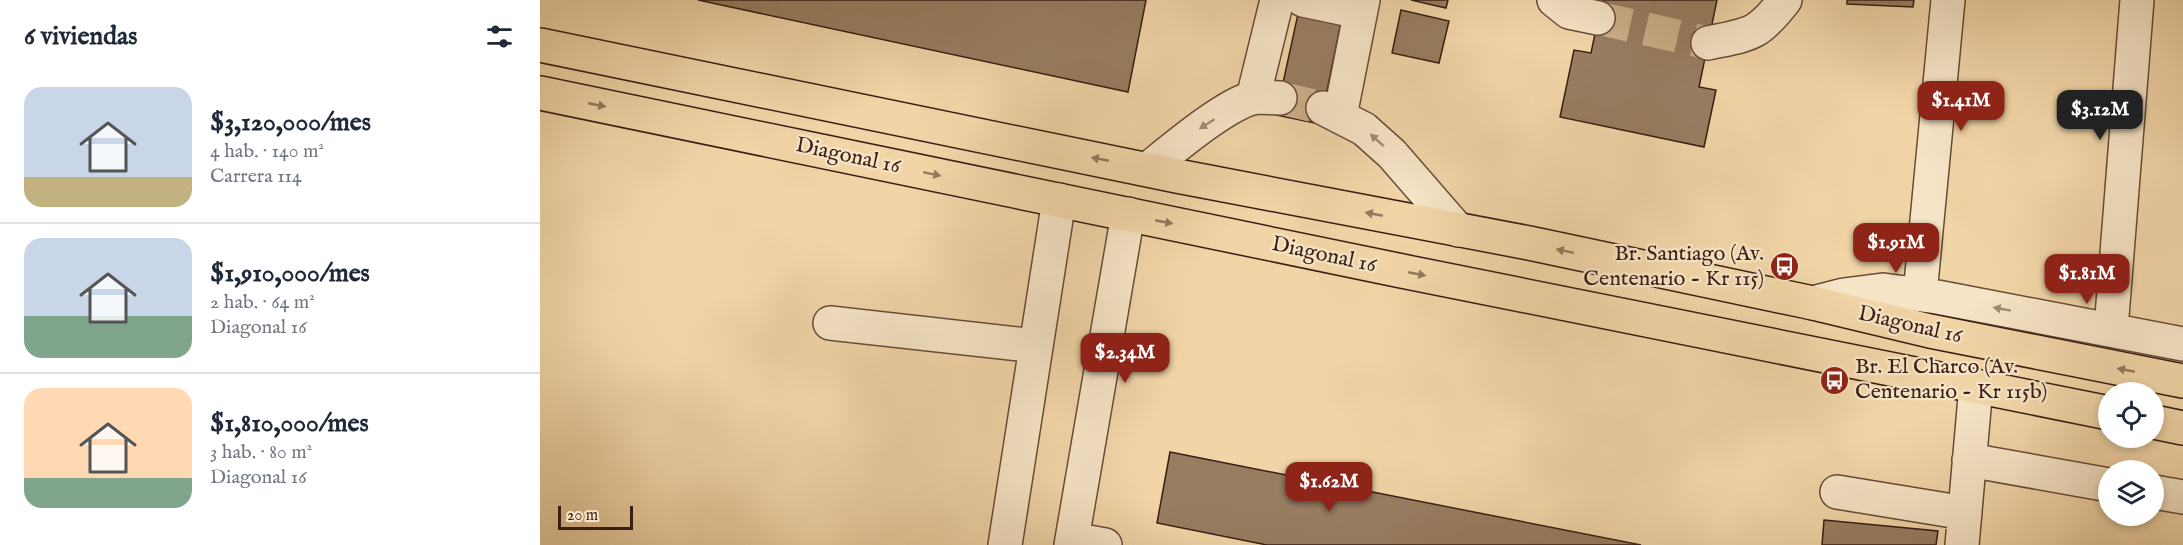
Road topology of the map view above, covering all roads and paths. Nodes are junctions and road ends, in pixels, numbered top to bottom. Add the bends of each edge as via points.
1 (1277, 0) edge
2 (1303, 0) edge
3 (1554, 0) edge
4 (1785, 0) edge
5 (1948, 0) edge
6 (2137, 0) edge
7 (1362, 6) edge
8 (1598, 18) tunnel mouth
9 (1708, 43) tunnel mouth
10 (540, 45) edge
11 (540, 93) edge
12 (1148, 169) junction
13 (1059, 200) junction
14 (1128, 214) junction
15 (1458, 230) junction
16 (1920, 294) junction
17 (1813, 303) junction
18 (830, 323) dead end
19 (2111, 329) junction
20 (2183, 344) edge
21 (1036, 346) junction
22 (2183, 381) edge
23 (1976, 386) junction
24 (2098, 410) edge
25 (2164, 424) edge
26 (2183, 428) edge
27 (1969, 460) junction
28 (2098, 483) edge
29 (1837, 492) dead end
30 (2164, 494) edge
31 (2183, 497) edge
32 (1965, 513) junction
33 (1072, 542) edge
34 (1005, 545) edge
35 (1105, 545) edge
36 (1962, 545) edge

1 -> 12 street via 1266,98 1199,129
2 - 7 street
3 - 8 street via 1569,12
4 - 9 street via 1752,34
5 - 16 street
6 - 19 street
15 -> 7 street via 1392,154 1364,129 1331,112
12 -> 10 main road, Diagonal 16
11 -> 13 main road, Diagonal 16
15 -> 12 main road, Diagonal 16
13 - 14 main road, Diagonal 16
13 - 21 street
14 -> 23 main road, Diagonal 16
14 - 33 street
17 -> 15 main road, Diagonal 16
16 - 17 street, Diagonal 16 via 1883,290 1844,294
19 -> 16 street, Diagonal 16
22 -> 17 main road, Diagonal 16 via 1930,331
18 - 21 street
19 - 20 street, Diagonal 16
21 - 34 street
23 - 24 main road, Diagonal 16
23 - 27 street
25 - 26 main road
27 - 28 street
27 - 32 street
29 - 32 street
30 - 31 street
32 - 36 street
33 - 35 street

